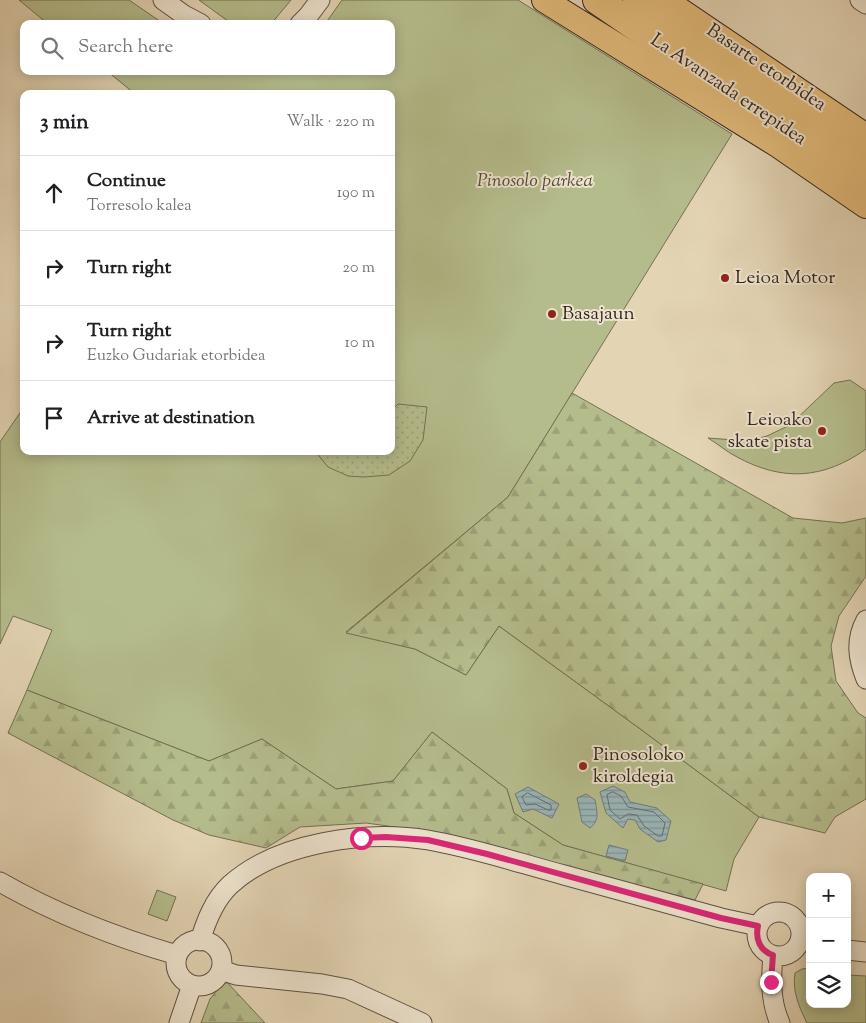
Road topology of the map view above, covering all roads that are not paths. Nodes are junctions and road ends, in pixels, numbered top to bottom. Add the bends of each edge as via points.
1 (163, 0) edge
2 (320, 0) edge
3 (544, 0) edge
4 (597, 0) edge
5 (637, 0) edge
6 (665, 0) edge
7 (860, 0) edge
8 (866, 4) edge
9 (193, 20) edge
10 (304, 20) edge
11 (866, 136) edge
12 (864, 182) edge
13 (866, 620) edge
14 (866, 679) edge
15 (0, 882) edge
16 (758, 926) junction
17 (806, 936) edge
18 (200, 941) junction
19 (851, 950) edge
20 (866, 952) edge
21 (177, 955) junction
22 (773, 955) junction
23 (221, 970) junction
24 (192, 985) junction
25 (179, 1023) edge
26 (422, 1023) edge
27 (780, 1023) edge

1 - 9 street
2 - 10 street
3 - 12 main road via 779,146
4 - 12 highway, La Avanzada errepidea
5 - 12 highway, La Avanzada errepidea
6 - 11 main road, Basarte etorbidea
7 - 8 street
13 - 14 street via 858,644 858,659
15 - 21 street via 60,914 119,938
16 - 17 street via 771,913 786,912 798,920
16 - 18 street via 487,854 428,840 386,837 353,838 300,848 259,866 234,882 216,902
16 - 22 street via 759,944
17 - 22 street via 791,953
18 - 21 street via 187,944
18 - 23 street via 216,949
19 - 20 street
21 - 24 street via 177,971
22 - 27 street via 771,982 775,1013
23 - 24 street via 206,985
23 - 26 street via 236,975 348,989
24 - 25 street

